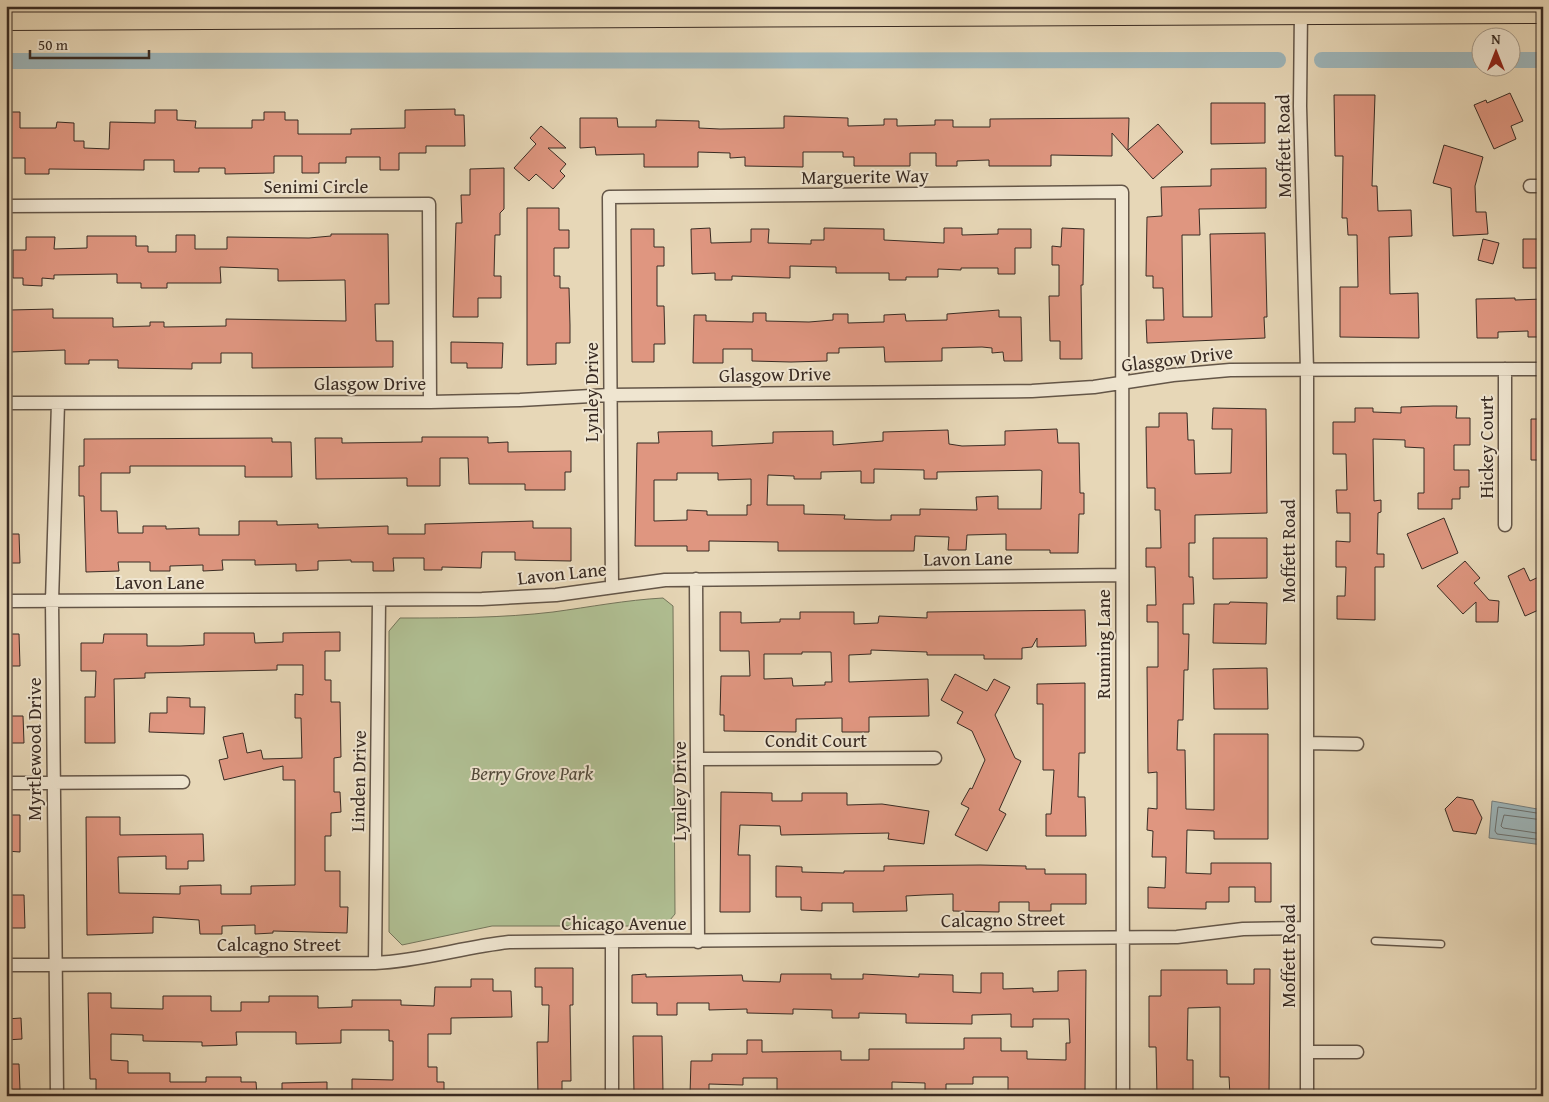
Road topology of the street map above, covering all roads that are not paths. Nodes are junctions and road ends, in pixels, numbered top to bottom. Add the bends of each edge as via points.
1 (1301, 10) edge
2 (1076, 11) edge
3 (222, 12) edge
4 (696, 12) edge
5 (792, 12) edge
6 (1543, 14) edge
7 (15, 17) edge
8 (1122, 192) joint
9 (609, 197) joint
10 (6, 206) edge
11 (1543, 369) edge
12 (1306, 370) junction
13 (1505, 370) junction
14 (1121, 383) junction
15 (609, 395) junction
16 (430, 402) junction
17 (6, 403) edge
18 (58, 403) junction
19 (1505, 525) dead end
20 (1122, 575) junction
21 (696, 579) junction
22 (612, 586) junction
23 (6, 601) edge
24 (52, 601) junction
25 (379, 601) junction
26 (1307, 743) junction
27 (1357, 744) dead end
28 (934, 758) dead end
29 (697, 759) junction
30 (183, 782) dead end
31 (6, 783) edge
32 (53, 783) junction
33 (1307, 928) junction
34 (1123, 937) junction
35 (1376, 940) dead end
36 (612, 941) junction
37 (551, 942) joint
38 (698, 942) junction
39 (1442, 944) dead end
40 (376, 963) junction
41 (54, 964) junction
42 (6, 965) edge
43 (1307, 1052) junction
44 (1358, 1052) dead end
45 (57, 1096) edge
46 (612, 1096) edge
47 (1123, 1096) edge
48 (1307, 1096) edge

1 - 2 main road
1 - 6 main road
1 - 12 street, Moffett Road
2 - 5 main road
3 - 4 main road
3 - 7 main road
4 - 5 main road
8 - 9 street, Marguerite Way
8 - 14 street, Running Lane
9 - 15 street, Lynley Drive
10 - 16 street, Senimi Circle via 429,204
11 - 13 street, Glasgow Drive
12 - 13 street, Glasgow Drive
12 - 14 street, Glasgow Drive via 1230,370
12 - 26 street, Moffett Road
13 - 19 street, Hickey Court
14 - 15 street, Glasgow Drive via 1032,391
14 - 20 street, Running Lane
15 - 16 street, Glasgow Drive
15 - 22 street, Lynley Drive
16 - 18 street, Glasgow Drive
17 - 18 street, Glasgow Drive
18 - 24 street, Myrtlewood Drive
20 - 21 street, Lavon Lane
20 - 34 street, Running Lane
21 - 22 street, Lavon Lane
21 - 29 street, Lynley Drive
22 - 25 street, Lavon Lane via 556,595
23 - 24 street, Lavon Lane
24 - 25 street, Lavon Lane
24 - 32 street, Myrtlewood Drive
25 - 40 street, Linden Drive
26 - 27 street
26 - 33 street, Moffett Road
28 - 29 street, Condit Court
29 - 38 street, Lynley Drive
30 - 32 street
31 - 32 street
32 - 41 street, Myrtlewood Drive
33 - 34 street, Calcagno Street via 1243,929 1177,937
33 - 43 street, Moffett Road
34 - 38 street, Calcagno Street
34 - 47 street, Running Lane
35 - 39 lane
36 - 37 street, Chicago Avenue
36 - 38 street, Chicago Avenue
36 - 46 street
37 - 40 street, Calcagno Street via 509,942 409,961
40 - 41 street, Calcagno Street
41 - 42 street, Calcagno Street
41 - 45 street, Myrtlewood Drive
43 - 44 street
43 - 48 street, Moffett Road

